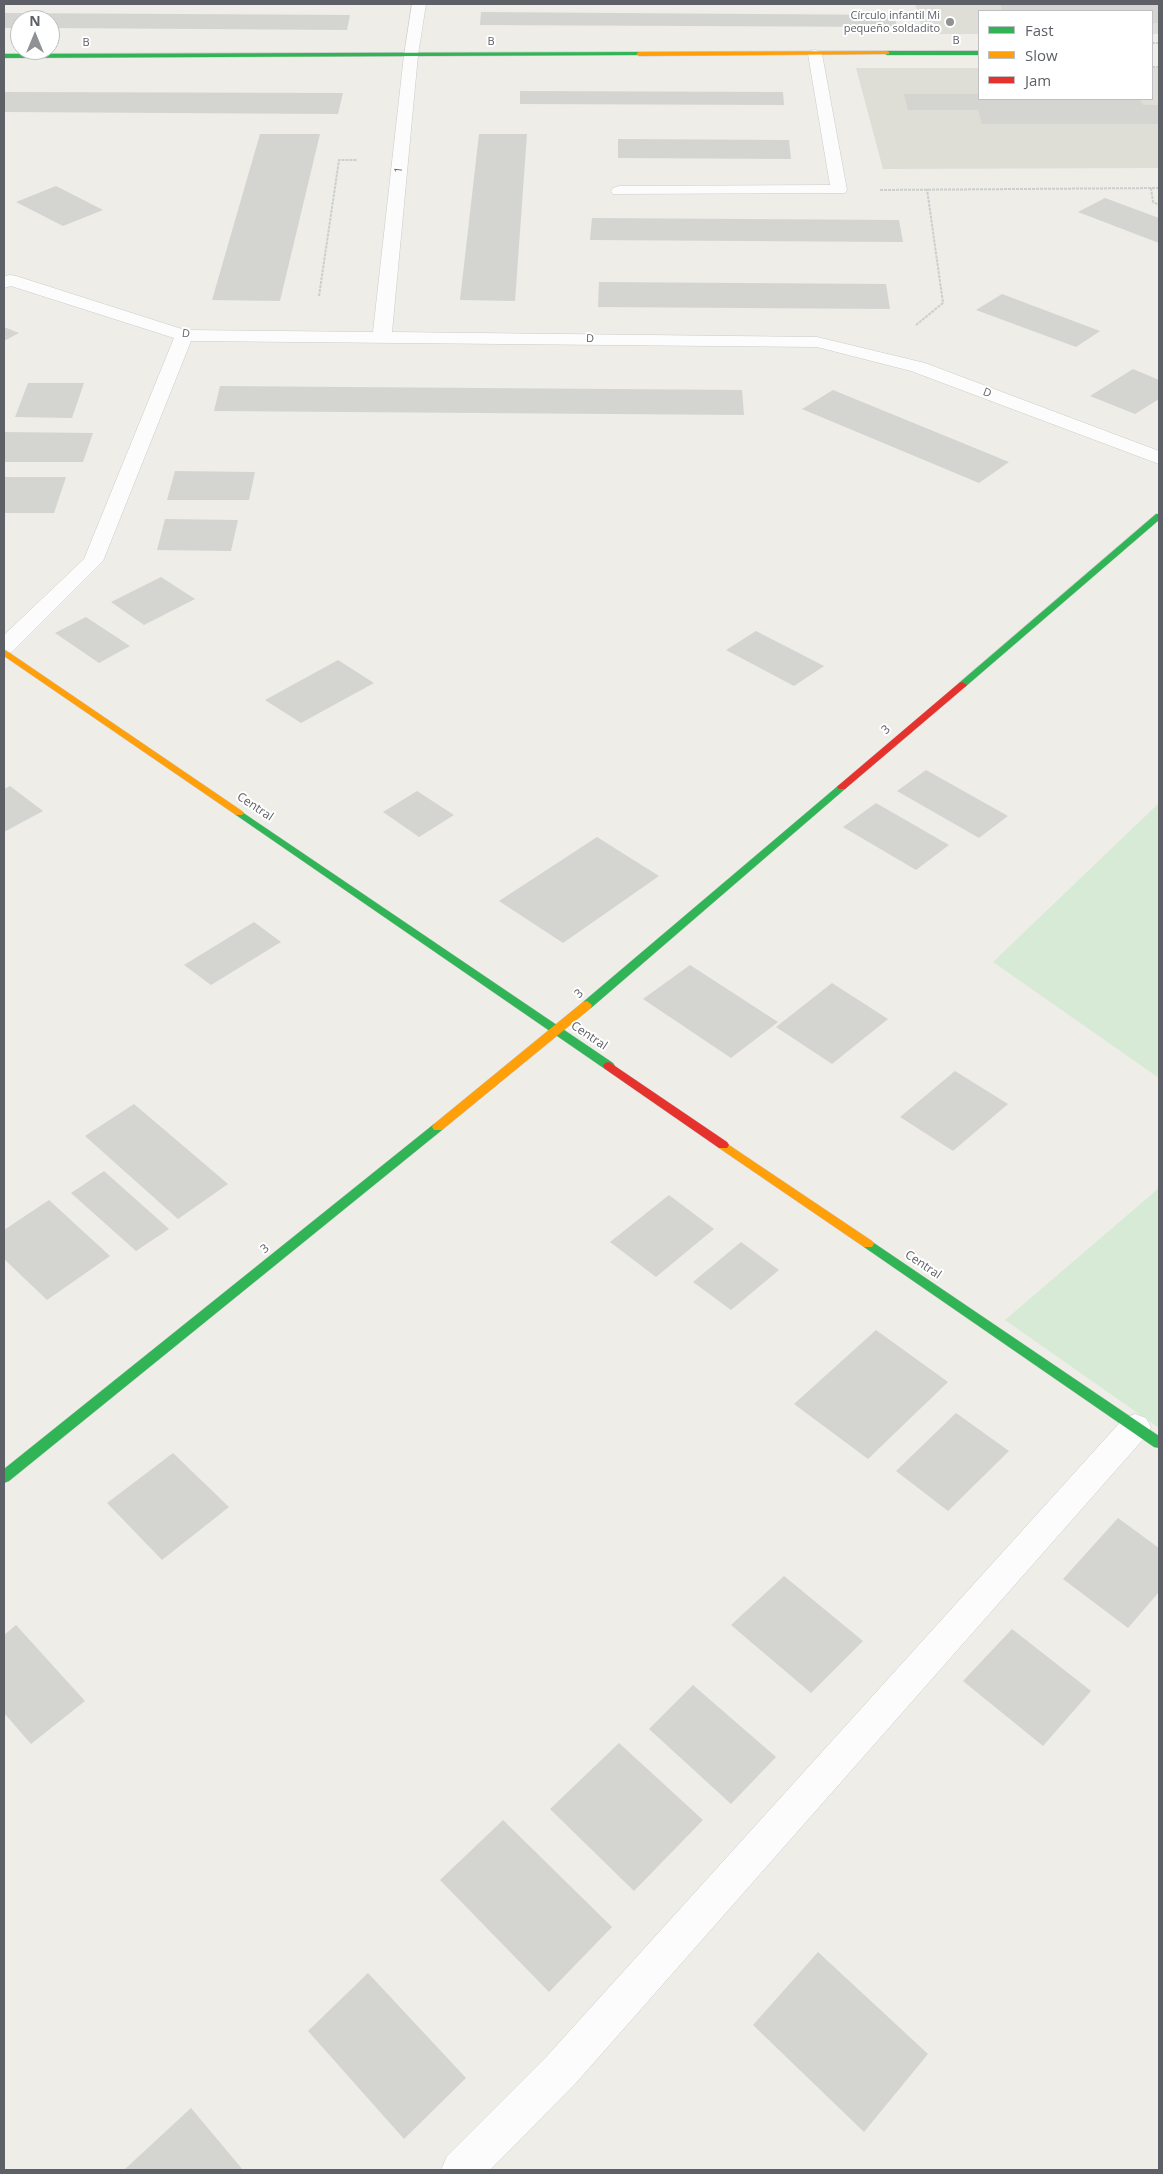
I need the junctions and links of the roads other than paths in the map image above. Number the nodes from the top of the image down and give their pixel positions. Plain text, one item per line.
1 (418, 4) edge
2 (978, 53) edge
3 (815, 54) junction
4 (411, 55) junction
5 (4, 56) edge
6 (619, 191) dead end
7 (7, 282) edge
8 (184, 335) junction
9 (382, 336) junction
10 (1159, 458) edge
11 (1159, 516) edge
12 (4, 647) edge
13 (4, 652) edge
14 (557, 1031) junction
15 (1147, 1435) edge
16 (4, 1476) edge
17 (461, 2170) edge

1 - 4 street, 1
2 - 3 street, B
3 - 4 street, B
3 - 6 street
4 - 5 street, B
4 - 9 street, 1
7 - 8 street, D
8 - 9 street, D
8 - 12 street
9 - 10 street, D
11 - 14 street, 3
13 - 14 street, Central
14 - 15 street, Central
14 - 16 street, 3
15 - 17 street

